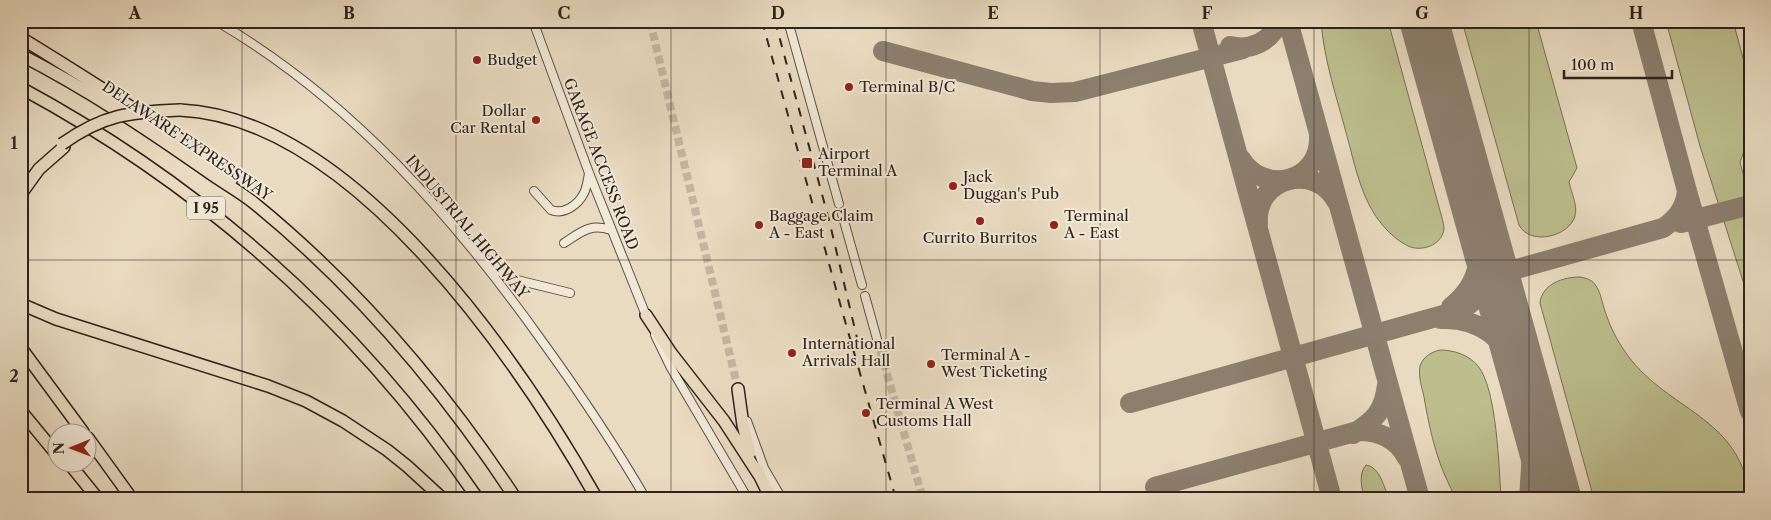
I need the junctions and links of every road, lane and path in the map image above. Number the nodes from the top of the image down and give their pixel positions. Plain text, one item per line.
1 (216, 21) edge
2 (533, 21) edge
3 (788, 21) edge
4 (21, 38) edge
5 (21, 55) edge
6 (21, 88) edge
7 (63, 145) junction
8 (589, 173) junction
9 (21, 183) edge
10 (534, 191) dead end
11 (21, 194) edge
12 (252, 201) junction
13 (840, 204) dead end
14 (842, 214) dead end
15 (611, 230) junction
16 (466, 241) junction
17 (564, 243) dead end
18 (862, 285) dead end
19 (570, 293) dead end
20 (865, 296) dead end
21 (21, 304) edge
22 (646, 315) junction
23 (878, 339) tunnel mouth
24 (21, 348) edge
25 (738, 389) joint
26 (21, 407) edge
27 (21, 411) edge
28 (76, 422) edge
29 (48, 438) edge
30 (48, 444) edge
31 (98, 452) edge
32 (71, 472) edge
33 (76, 472) edge
34 (759, 475) junction
35 (92, 499) edge
36 (98, 499) edge
37 (132, 499) edge
38 (443, 499) edge
39 (478, 499) edge
40 (516, 499) edge
41 (597, 499) edge
42 (646, 499) edge
43 (748, 499) edge
44 (772, 499) edge
45 (782, 499) edge

1 - 16 street, INDUSTRIAL HIGHWAY
2 - 8 street, GARAGE ACCESS ROAD
3 - 13 street
4 - 12 highway
5 - 12 highway, DELAWARE EXPRESSWAY / I 95
6 - 39 highway, I 95
7 - 9 highway
7 - 11 highway
7 - 41 highway, bridge
8 - 10 street
8 - 15 street, GARAGE ACCESS ROAD
12 - 40 highway, DELAWARE EXPRESSWAY / I 95
14 - 18 street
15 - 17 street
15 - 22 street, GARAGE ACCESS ROAD
16 - 19 street
16 - 42 street, INDUSTRIAL HIGHWAY
20 - 23 street
21 - 38 highway
22 - 34 highway
22 - 43 street, GARAGE ACCESS ROAD
24 - 28 highway
25 - 34 highway
25 - 45 street
26 - 29 highway
27 - 30 highway
31 - 37 highway
32 - 35 highway
33 - 36 highway
34 - 44 highway

